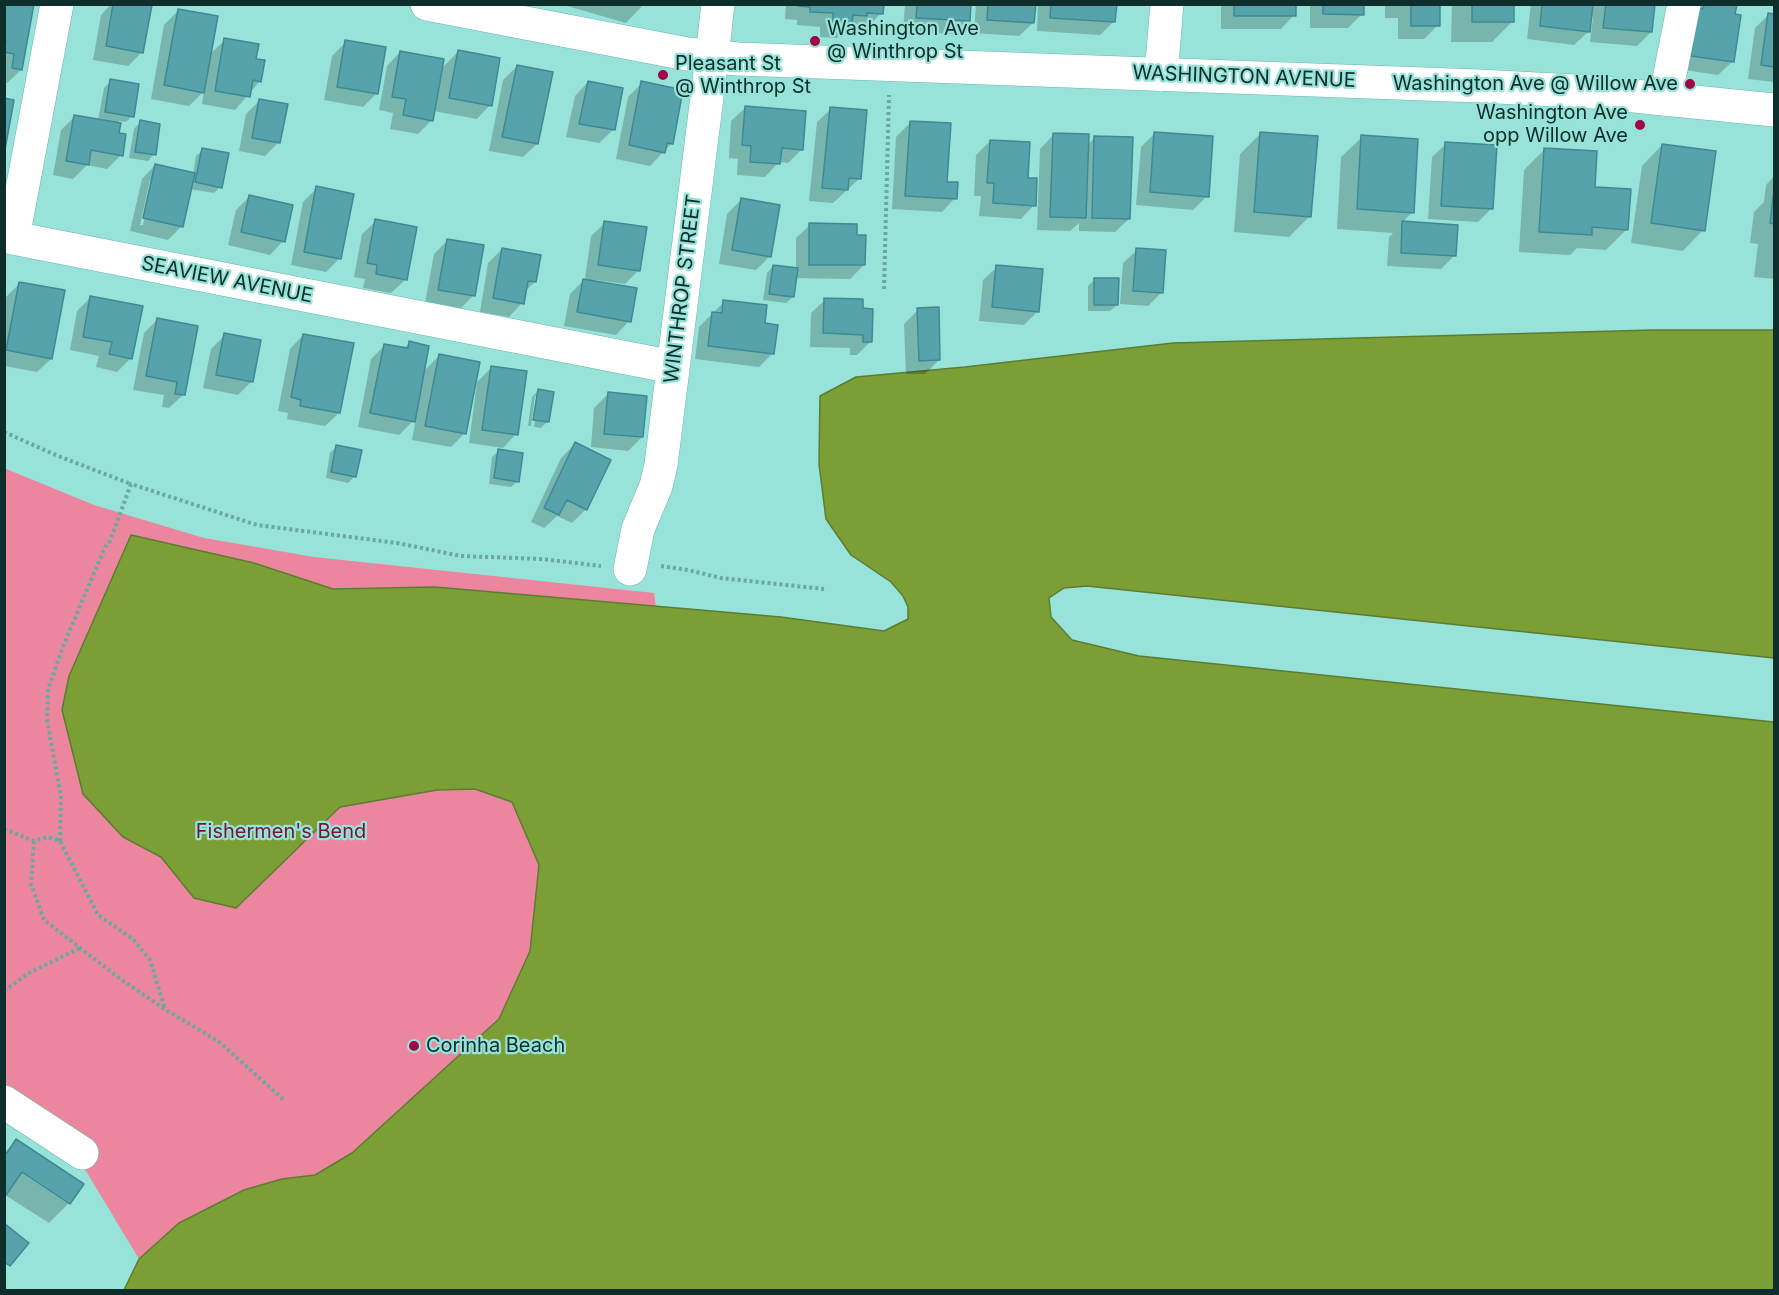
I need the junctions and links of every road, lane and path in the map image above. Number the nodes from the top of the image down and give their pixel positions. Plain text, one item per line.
1 (57, 4) edge
2 (427, 4) edge
3 (718, 4) edge
4 (1167, 4) edge
5 (1684, 4) edge
6 (712, 57) junction
7 (890, 66) junction
8 (1161, 75) junction
9 (1665, 99) junction
10 (1774, 110) edge
11 (884, 289) dead end
12 (673, 367) junction
13 (4, 432) edge
14 (132, 484) junction
15 (631, 566) junction
16 (824, 589) dead end
17 (4, 829) edge
18 (33, 841) junction
19 (60, 841) junction
20 (80, 948) junction
21 (4, 992) edge
22 (166, 1010) junction
23 (284, 1100) dead end
24 (4, 1102) edge
25 (82, 1153) dead end

1 - 12 street, SEAVIEW AVENUE
2 - 6 street, WASHINGTON AVENUE
3 - 6 street, WINTHROP STREET
4 - 8 street
5 - 9 street
6 - 7 street, WASHINGTON AVENUE
6 - 12 street, WINTHROP STREET
7 - 8 street, WASHINGTON AVENUE
7 - 11 path
8 - 9 street, WASHINGTON AVENUE
9 - 10 street, WASHINGTON AVENUE
12 - 15 street, WINTHROP STREET
13 - 14 path
14 - 15 path
14 - 19 path
15 - 16 path
17 - 18 path
18 - 19 path
18 - 20 path
19 - 22 path
20 - 21 path
20 - 22 path
22 - 23 path
24 - 25 street

